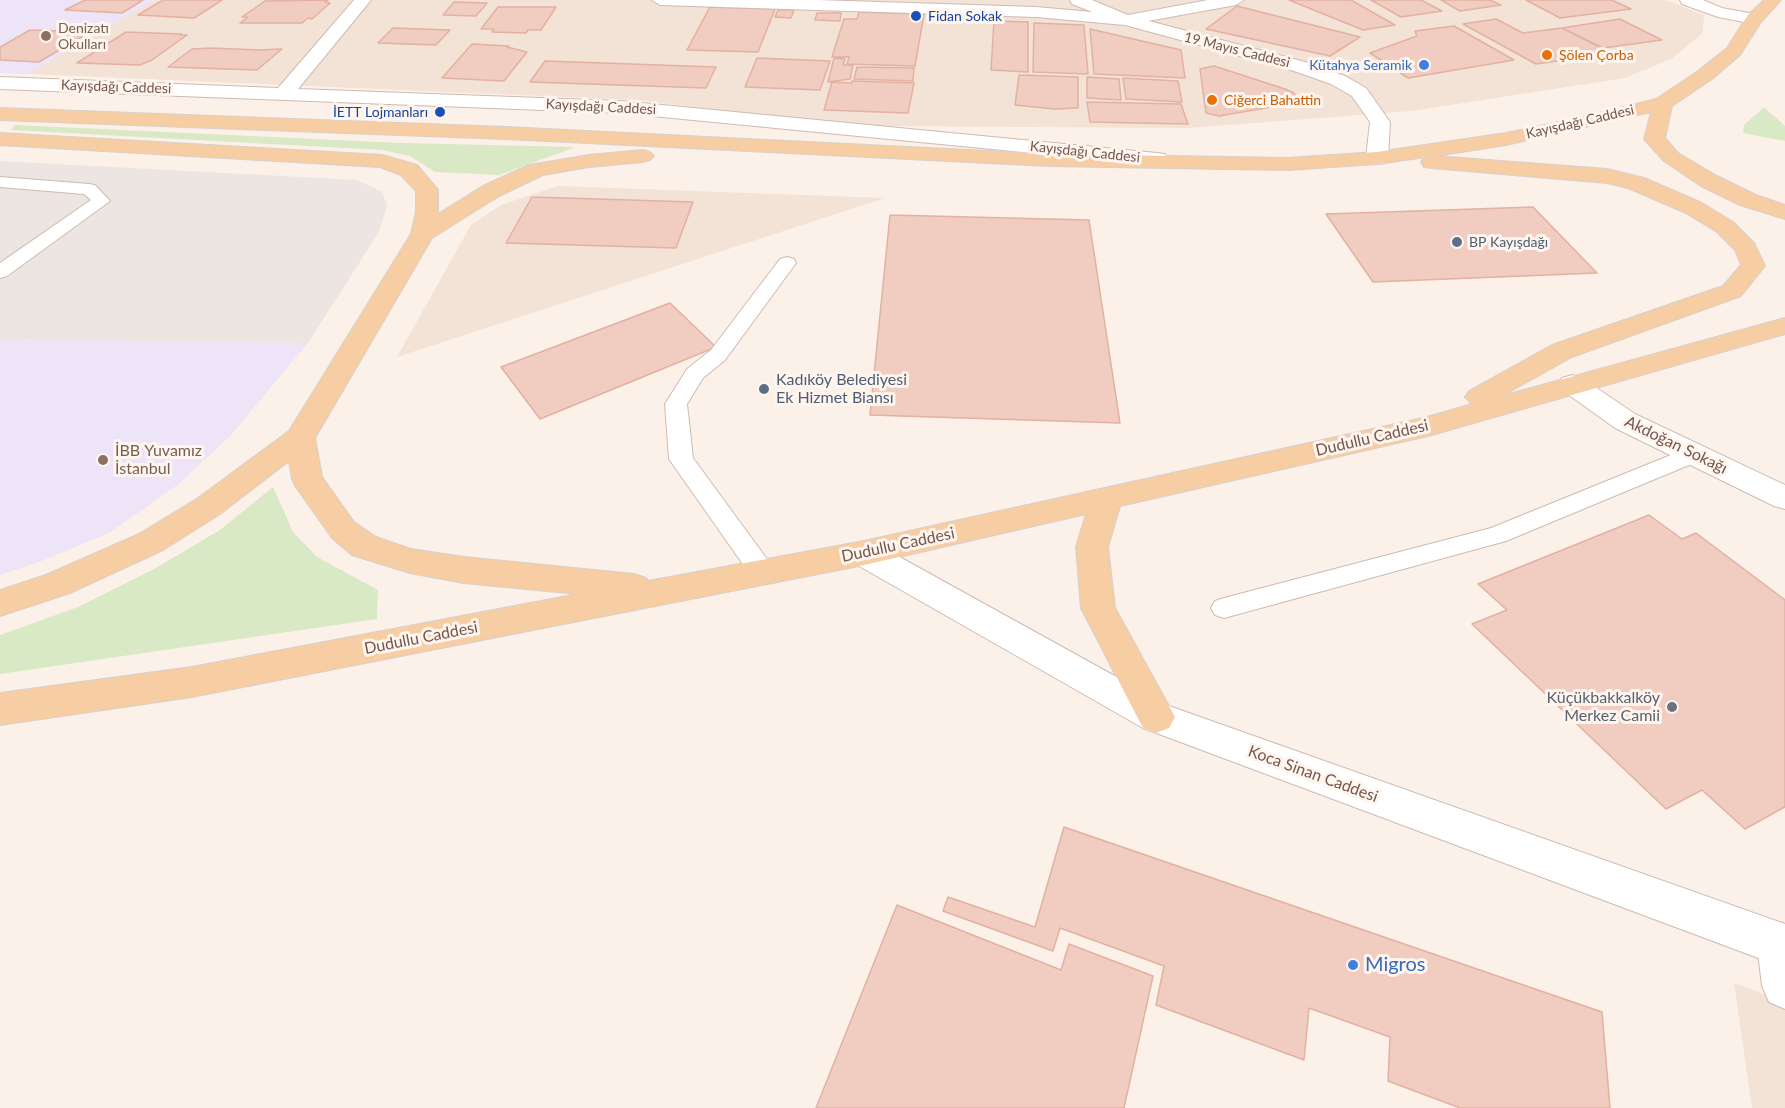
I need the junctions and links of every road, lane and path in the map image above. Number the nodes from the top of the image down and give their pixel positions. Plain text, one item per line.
1 (363, 0) edge
2 (660, 0) edge
3 (1078, 0) edge
4 (1236, 0) edge
5 (1688, 0) edge
6 (1773, 0) edge
7 (769, 3) edge
8 (1754, 19) junction
9 (1126, 20) junction
10 (0, 83) edge
11 (284, 93) junction
12 (1663, 103) junction
13 (0, 114) edge
14 (0, 139) edge
15 (861, 149) junction
16 (1377, 158) junction
17 (1200, 164) junction
18 (0, 182) edge
19 (1785, 212) edge
20 (423, 234) junction
21 (787, 263) dead end
22 (0, 272) edge
23 (1785, 326) edge
24 (1572, 384) junction
25 (1428, 426) junction
26 (300, 438) junction
27 (1693, 454) junction
28 (1785, 498) edge
29 (1106, 499) junction
30 (864, 553) junction
31 (763, 573) junction
32 (672, 591) junction
33 (0, 603) edge
34 (1224, 608) dead end
35 (0, 709) edge
36 (1156, 717) junction
37 (1783, 958) edge

1 - 11 street
2 - 7 street
3 - 9 street, 19 Mayıs Caddesi
4 - 9 street
5 - 8 street
6 - 8 main road, Kayışdağı Caddesi
7 - 9 street
8 - 12 main road, Kayışdağı Caddesi
9 - 16 street, 19 Mayıs Caddesi
10 - 11 street, Kayışdağı Caddesi
11 - 17 street, Kayışdağı Caddesi
12 - 16 main road, Kayışdağı Caddesi
12 - 19 main road
13 - 15 main road, Kayışdağı Caddesi
14 - 20 main road
15 - 17 main road, Kayışdağı Caddesi
15 - 20 main road
16 - 17 main road, Kayışdağı Caddesi
16 - 25 main road
18 - 22 lane
20 - 26 main road
21 - 31 lane
23 - 24 main road, Dudullu Caddesi
24 - 25 main road, Dudullu Caddesi
24 - 27 street, Akdoğan Sokağı
25 - 29 main road, Dudullu Caddesi
26 - 32 main road
26 - 33 main road
27 - 28 street, Akdoğan Sokağı
27 - 34 lane
29 - 30 main road, Dudullu Caddesi
29 - 36 main road
30 - 31 main road, Dudullu Caddesi
30 - 36 street, Koca Sinan Caddesi
31 - 32 main road, Dudullu Caddesi
32 - 35 main road, Dudullu Caddesi
36 - 37 street, Koca Sinan Caddesi

